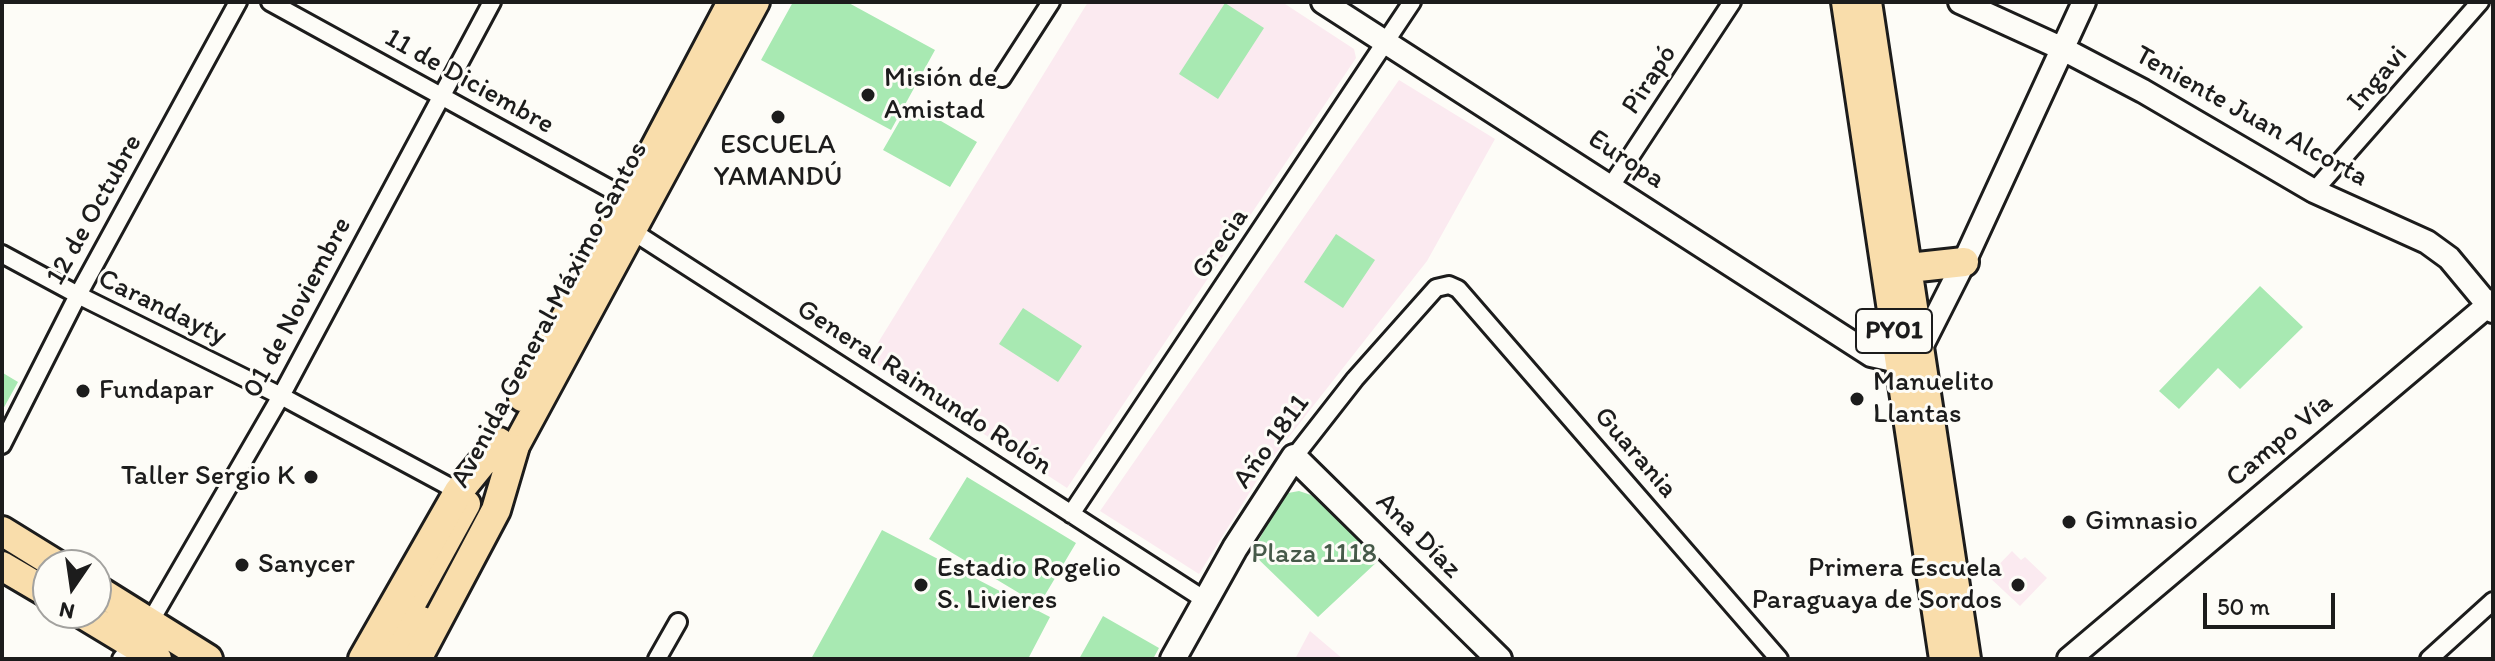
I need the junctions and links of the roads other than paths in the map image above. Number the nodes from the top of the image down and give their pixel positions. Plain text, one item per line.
1 (238, 2) edge
2 (270, 2) edge
3 (492, 2) edge
4 (731, 2) edge
5 (756, 2) edge
6 (1051, 2) edge
7 (1323, 2) edge
8 (1412, 2) edge
9 (1732, 2) edge
10 (1846, 2) edge
11 (1867, 2) edge
12 (1960, 2) edge
13 (2084, 2) edge
14 (2480, 2) edge
15 (1387, 43) junction
16 (2063, 49) junction
17 (1002, 78) dead end
18 (441, 97) junction
19 (1611, 186) junction
20 (2314, 191) junction
21 (629, 214) junction
22 (2, 254) edge
23 (1964, 262) junction
24 (1909, 268) junction
25 (1449, 285) joint
26 (78, 295) junction
27 (2491, 305) edge
28 (1909, 355) junction
29 (281, 396) junction
30 (2, 445) edge
31 (507, 445) junction
32 (1294, 457) junction
33 (465, 494) junction
34 (1071, 514) junction
35 (2, 531) edge
36 (454, 545) junction
37 (32, 550) edge
38 (2, 566) edge
39 (32, 584) edge
40 (1205, 600) junction
41 (2493, 601) edge
42 (112, 609) edge
43 (678, 622) dead end
44 (112, 628) edge
45 (136, 639) edge
46 (157, 659) edge
47 (208, 659) edge
48 (363, 659) edge
49 (382, 659) edge
50 (401, 659) edge
51 (417, 659) edge
52 (657, 659) edge
53 (1173, 659) edge
54 (1499, 659) edge
55 (1779, 659) edge
56 (1944, 659) edge
57 (1966, 659) edge
58 (2069, 659) edge
59 (2429, 659) edge

1 - 26 street, 12 de Octubre
2 - 18 street, 11 de Diciembre
3 - 18 street, 01 de Noviembre
4 - 21 main road, Avenida General Máximo Santos
5 - 21 main road, Avenida General Máximo Santos
6 - 17 street
7 - 15 street, Europa
8 - 15 street, Grecia
9 - 19 street, Pirapó
10 - 28 highway, PY01
11 - 24 highway, PY01
12 - 16 street, Teniente Juan Alcorta
13 - 16 street
14 - 20 street, Ingavi
15 - 19 street, Europa
15 - 34 street, Grecia
16 - 20 street, Teniente Juan Alcorta
16 - 23 street
18 - 21 street, 11 de Diciembre
18 - 29 street, 01 de Noviembre
19 - 28 street, Europa
20 - 27 street, Teniente Juan Alcorta
21 - 31 main road, Avenida General Máximo Santos
21 - 34 street, General Raimundo Rolón
22 - 26 street, Carandayty
23 - 24 highway
23 - 28 street
24 - 28 highway, PY01
25 - 32 street, Año 1811
25 - 55 street, Guarania
26 - 29 street, Carandayty
26 - 30 street, 12 de Octubre
27 - 58 street, Campo Vía
28 - 56 highway, PY01
28 - 57 highway, PY01
29 - 33 street, Carandayty
29 - 45 street, 01 de Noviembre
31 - 33 highway
31 - 36 main road, Avenida General Máximo Santos
31 - 51 highway
32 - 40 main road, Año 1811
32 - 54 main road, Ana Díaz
33 - 36 main road, Avenida General Máximo Santos
33 - 48 highway
34 - 40 street, General Raimundo Rolón
35 - 37 highway
36 - 49 main road, Avenida General Máximo Santos
36 - 50 main road, Avenida General Máximo Santos
38 - 39 highway
40 - 53 main road, Año 1811
41 - 59 street
42 - 45 highway
43 - 52 street
44 - 45 highway
45 - 46 highway
45 - 47 highway

